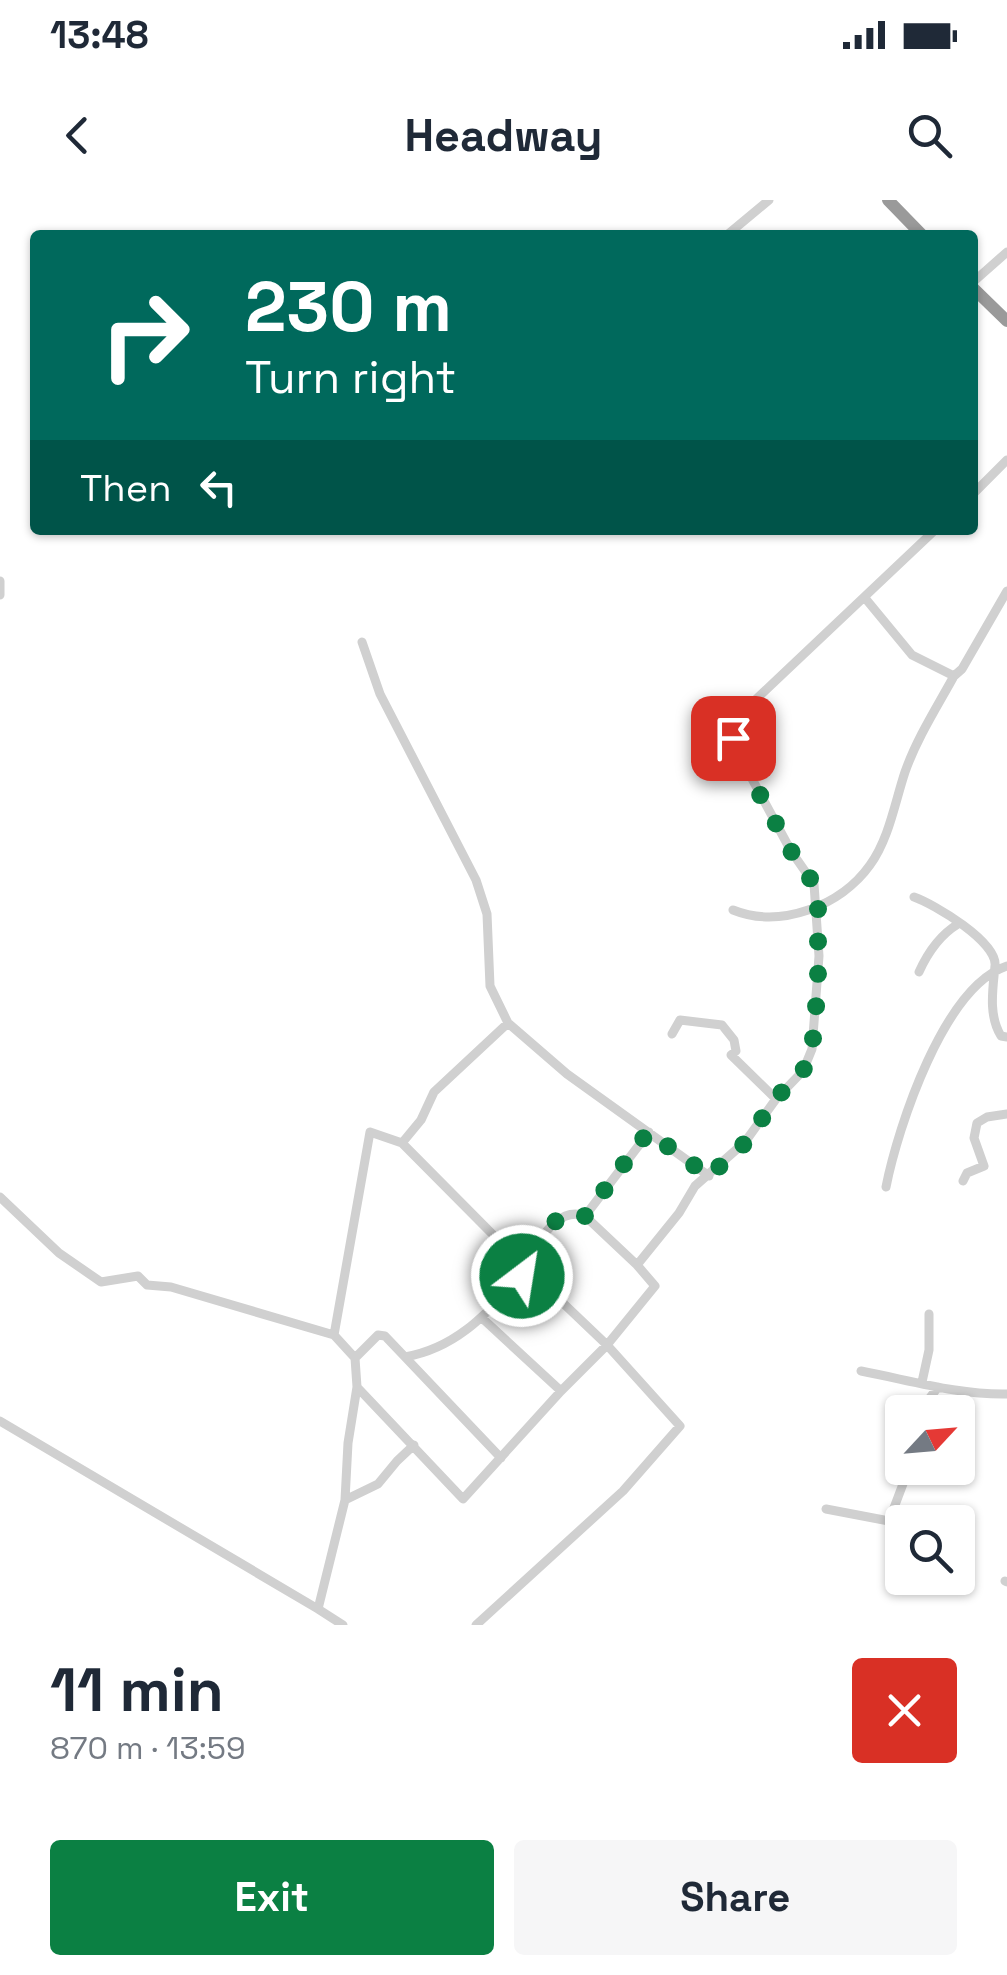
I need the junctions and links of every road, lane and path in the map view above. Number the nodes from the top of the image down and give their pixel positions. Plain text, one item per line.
1 (768, 200) edge
2 (888, 200) edge
3 (733, 230) edge
4 (917, 230) edge
5 (1007, 252) edge
6 (978, 279) edge
7 (978, 291) edge
8 (1007, 321) edge
9 (1007, 460) edge
10 (978, 488) edge
11 (930, 535) edge
12 (0, 581) edge
13 (1007, 592) edge
14 (0, 595) edge
15 (865, 598) junction
16 (362, 642) dead end
17 (954, 676) junction
18 (914, 897) dead end
19 (818, 908) junction
20 (733, 910) dead end
21 (958, 924) junction
22 (1007, 966) edge
23 (919, 972) dead end
24 (993, 972) junction
25 (508, 1023) junction
26 (672, 1034) dead end
27 (1007, 1036) edge
28 (776, 1098) junction
29 (1007, 1114) edge
30 (648, 1132) junction
31 (402, 1143) junction
32 (709, 1176) junction
33 (963, 1182) dead end
34 (886, 1186) dead end
35 (0, 1197) edge
36 (585, 1216) junction
37 (522, 1264) junction
38 (637, 1265) junction
39 (929, 1314) dead end
40 (482, 1318) junction
41 (334, 1334) junction
42 (607, 1345) junction
43 (405, 1357) junction
44 (356, 1358) junction
45 (861, 1371) dead end
46 (922, 1382) junction
47 (357, 1387) junction
48 (938, 1387) junction
49 (561, 1391) junction
50 (1007, 1394) edge
51 (932, 1395) edge
52 (0, 1421) edge
53 (414, 1445) junction
54 (502, 1458) junction
55 (903, 1485) edge
56 (345, 1500) junction
57 (826, 1509) dead end
58 (318, 1609) junction
59 (343, 1625) edge
60 (476, 1625) edge

1 - 3 street
2 - 4 highway
5 - 6 street
7 - 8 highway
9 - 10 street
11 - 15 street
12 - 14 street
13 - 17 street
15 - 17 street
15 - 19 street
16 - 25 street
17 - 19 street
18 - 21 street
19 - 20 street
19 - 28 street
21 - 23 street
21 - 24 street
22 - 24 street
24 - 27 street
24 - 34 street
25 - 30 street
25 - 31 street
26 - 28 street
28 - 32 street
29 - 33 street
30 - 32 street
30 - 36 street
31 - 37 street
31 - 41 street
32 - 38 street
35 - 41 street
36 - 37 street
36 - 38 street
37 - 40 street
37 - 42 street
38 - 42 street
39 - 46 street
40 - 43 street
40 - 49 street
41 - 44 street
42 - 49 street
42 - 60 street
43 - 44 street
43 - 54 street
44 - 47 street
45 - 46 street
46 - 48 street
47 - 53 street
47 - 56 street
48 - 50 street
48 - 51 street
49 - 54 street
52 - 58 street
53 - 54 street
53 - 56 street
55 - 57 street
56 - 58 street
58 - 59 street

